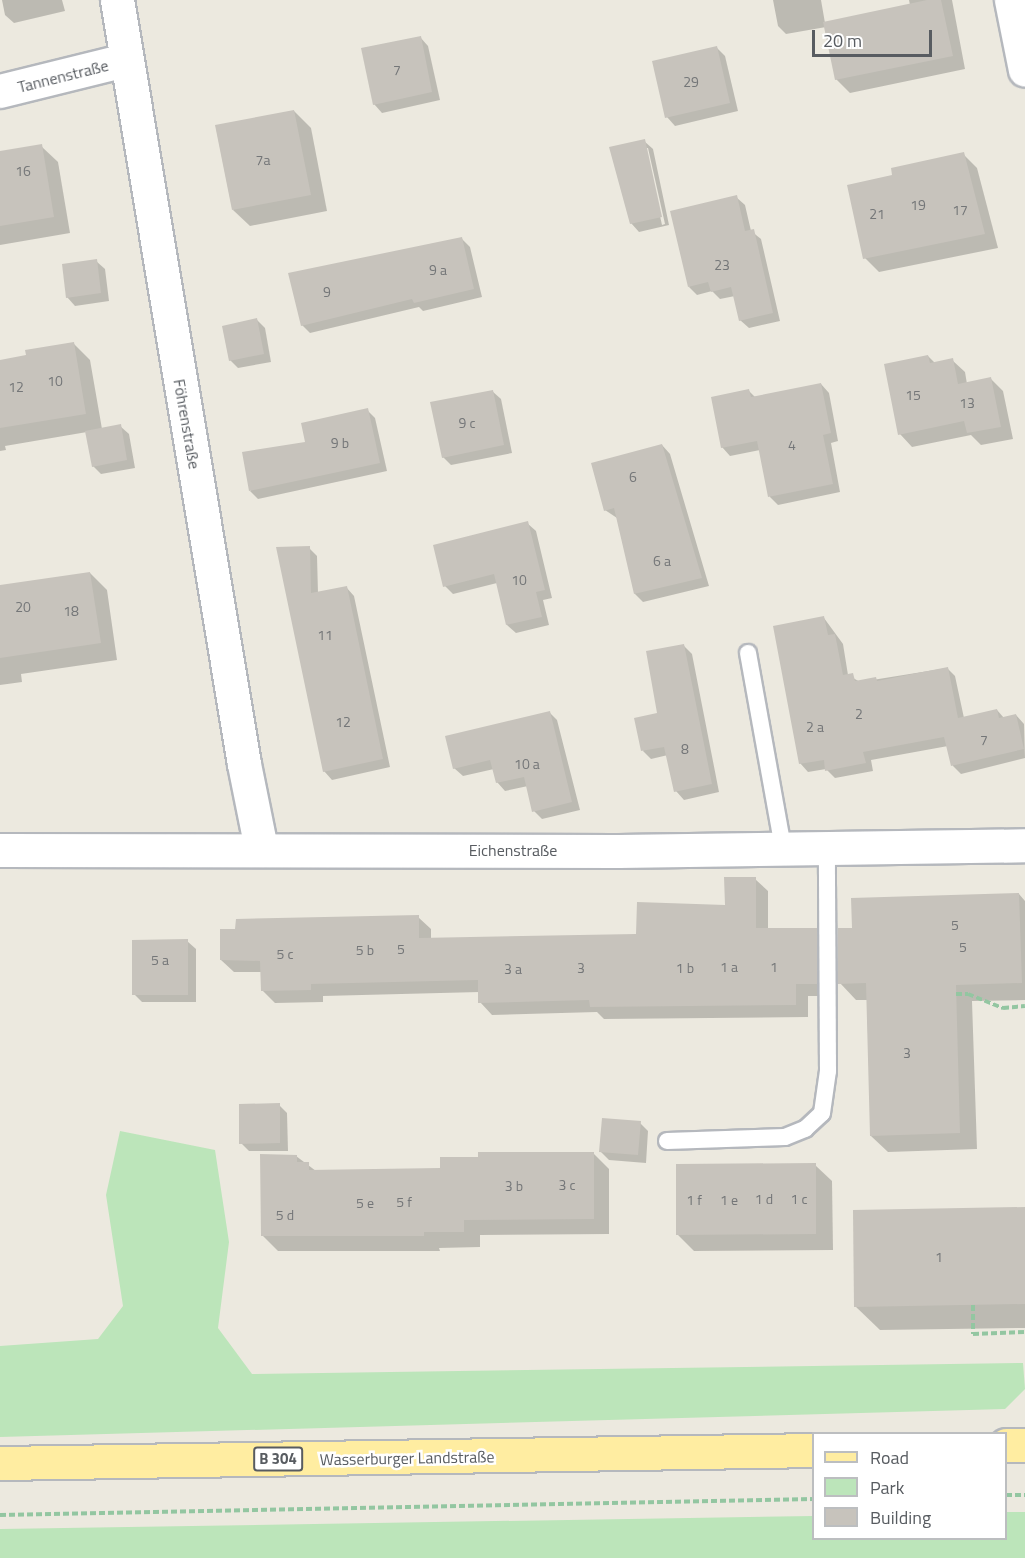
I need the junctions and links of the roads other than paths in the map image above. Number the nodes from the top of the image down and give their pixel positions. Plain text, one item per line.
1 (117, 0) edge
2 (1011, 0) edge
3 (125, 60) junction
4 (1025, 70) edge
5 (0, 91) edge
6 (748, 653) dead end
7 (1025, 845) edge
8 (783, 847) junction
9 (261, 848) junction
10 (827, 848) junction
11 (0, 850) edge
12 (667, 1141) dead end
13 (1007, 1445) edge
14 (1025, 1445) edge
15 (812, 1450) edge
16 (0, 1463) edge

1 - 3 street, Föhrenstraße
2 - 4 street
3 - 5 street, Tannenstraße
3 - 9 street, Föhrenstraße
6 - 8 lane
7 - 10 street, Eichenstraße
8 - 9 street, Eichenstraße
8 - 10 street, Eichenstraße
9 - 11 street, Eichenstraße
10 - 12 lane
13 - 14 main road
15 - 16 main road, Wasserburger Landstraße / B 304

